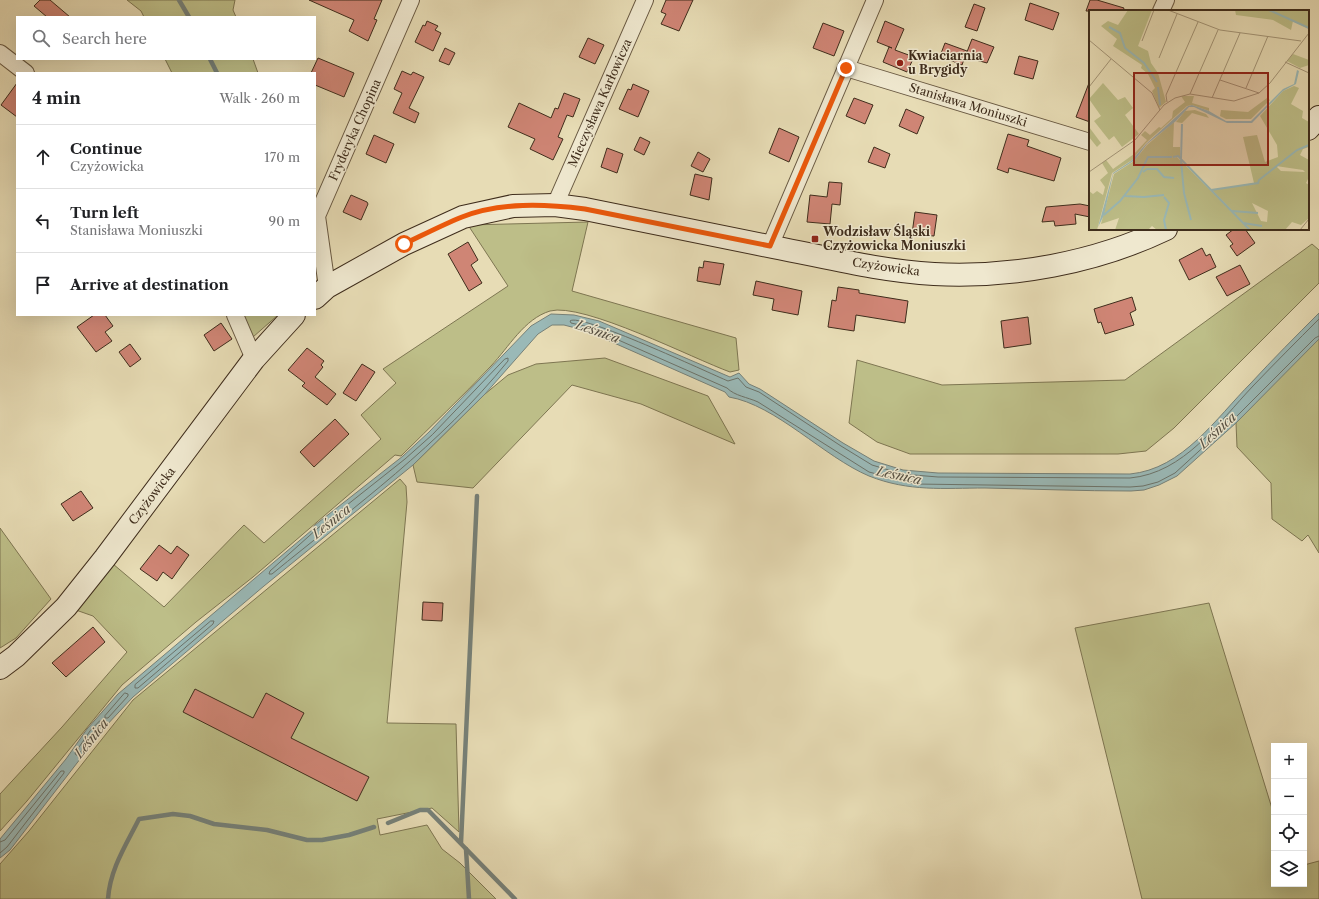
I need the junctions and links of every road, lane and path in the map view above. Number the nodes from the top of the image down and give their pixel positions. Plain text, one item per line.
1 (412, 0) edge
2 (645, 0) edge
3 (874, 0) edge
4 (1166, 0) edge
5 (1161, 10) edge
6 (0, 53) edge
7 (846, 68) junction
8 (25, 72) edge
9 (1319, 117) edge
10 (1309, 128) edge
11 (1089, 142) edge
12 (555, 206) junction
13 (1163, 230) edge
14 (770, 246) junction
15 (321, 292) edge
16 (235, 316) edge
17 (293, 316) edge
18 (254, 359) junction
19 (0, 668) edge

1 - 15 street, Fryderyka Chopina
2 - 12 street, Mieczysława Karłowicza
3 - 7 street
4 - 5 street
6 - 8 street
7 - 11 street, Stanisława Moniuszki
7 - 14 street
9 - 10 street
12 - 14 street, Czyżowicka
12 - 15 street, Czyżowicka
13 - 14 street, Czyżowicka
16 - 18 street
17 - 18 street, Czyżowicka
18 - 19 street, Czyżowicka

